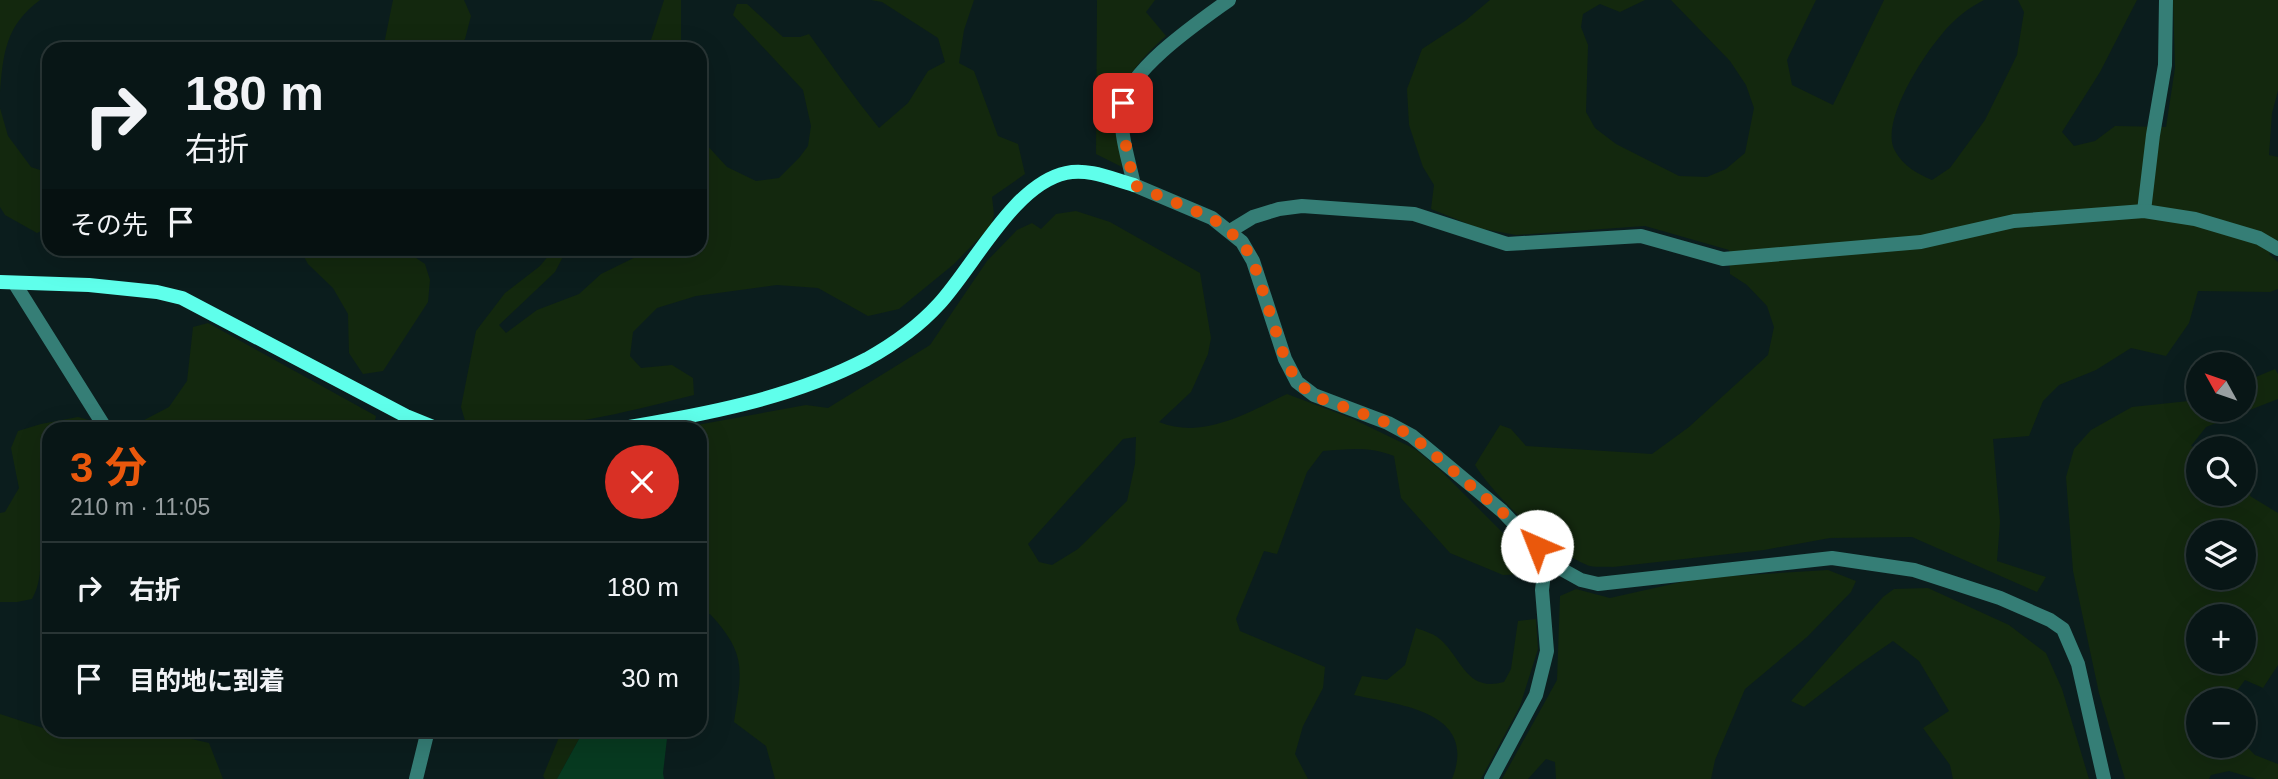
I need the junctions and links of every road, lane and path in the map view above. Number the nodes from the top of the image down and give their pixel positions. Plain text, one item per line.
1 (1229, 0) edge
2 (2166, 0) edge
3 (1134, 185) junction
4 (2144, 211) junction
5 (1230, 231) junction
6 (2278, 248) edge
7 (0, 282) edge
8 (15, 284) junction
9 (102, 422) edge
10 (421, 422) edge
11 (651, 422) edge
12 (1546, 557) junction
13 (426, 737) edge
14 (416, 779) edge
15 (1491, 779) edge
16 (2104, 779) edge

1 - 3 street
2 - 4 street
3 - 5 street
3 - 11 street
4 - 5 street
4 - 6 street
5 - 12 street
7 - 8 street
8 - 9 street
8 - 10 street
12 - 15 street
12 - 16 street
13 - 14 street

